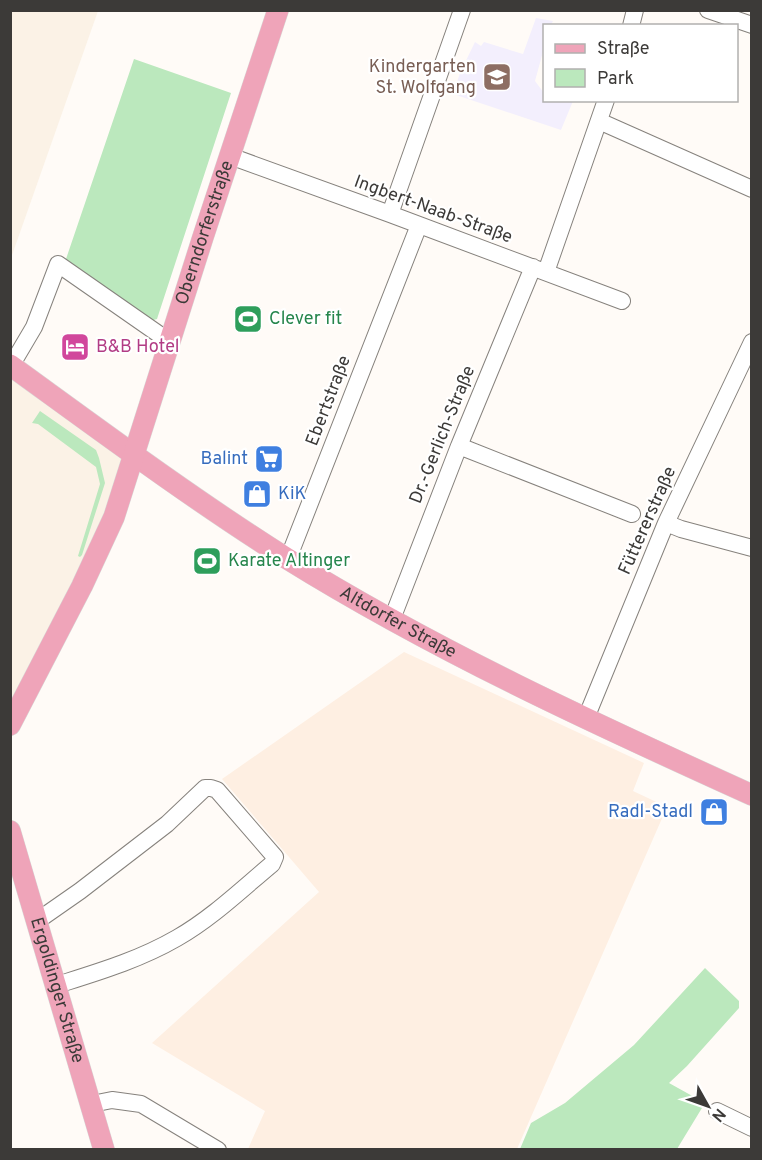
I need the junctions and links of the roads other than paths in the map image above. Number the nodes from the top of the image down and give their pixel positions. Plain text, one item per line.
1 (278, 10) edge
2 (462, 10) edge
3 (708, 10) edge
4 (752, 24) edge
5 (605, 102) edge
6 (600, 121) junction
7 (230, 156) junction
8 (752, 189) edge
9 (390, 214) junction
10 (419, 225) junction
11 (539, 270) junction
12 (622, 301) dead end
13 (170, 342) junction
14 (752, 342) edge
15 (747, 362) edge
16 (11, 366) edge
17 (459, 447) junction
18 (135, 455) junction
19 (632, 514) dead end
20 (666, 523) junction
21 (752, 548) edge
22 (288, 559) junction
23 (392, 619) junction
24 (585, 718) junction
25 (10, 725) edge
26 (752, 795) edge
27 (10, 831) edge
28 (37, 921) junction
29 (57, 985) junction
30 (92, 1104) junction
31 (717, 1111) dead end
32 (752, 1128) edge
33 (104, 1149) edge
34 (218, 1149) edge

1 - 7 main road, Oberndorferstraße
2 - 9 street
3 - 4 street
5 - 6 street, Dr.-Gerlich-Straße
6 - 8 street
6 - 11 street, Dr.-Gerlich-Straße
7 - 9 street, Ingbert-Naab-Straße
7 - 13 main road, Oberndorferstraße
9 - 10 street, Ingbert-Naab-Straße
10 - 11 street, Ingbert-Naab-Straße
10 - 22 street, Ebertstraße
11 - 12 street, Ingbert-Naab-Straße
11 - 17 street, Dr.-Gerlich-Straße
13 - 16 street
13 - 18 main road, Oberndorferstraße
14 - 15 street, Füttererstraße
15 - 20 street, Füttererstraße
16 - 18 main road, Altdorfer Straße
17 - 19 street
17 - 23 street, Dr.-Gerlich-Straße
18 - 22 main road, Altdorfer Straße
18 - 25 main road
20 - 21 street
20 - 24 street, Füttererstraße
22 - 23 main road, Altdorfer Straße
23 - 24 main road, Altdorfer Straße
24 - 26 main road, Altdorfer Straße
27 - 28 main road, Ergoldinger Straße
28 - 29 main road, Ergoldinger Straße
28 - 29 street
29 - 30 main road, Ergoldinger Straße
30 - 33 main road, Ergoldinger Straße
30 - 34 street
31 - 32 street

